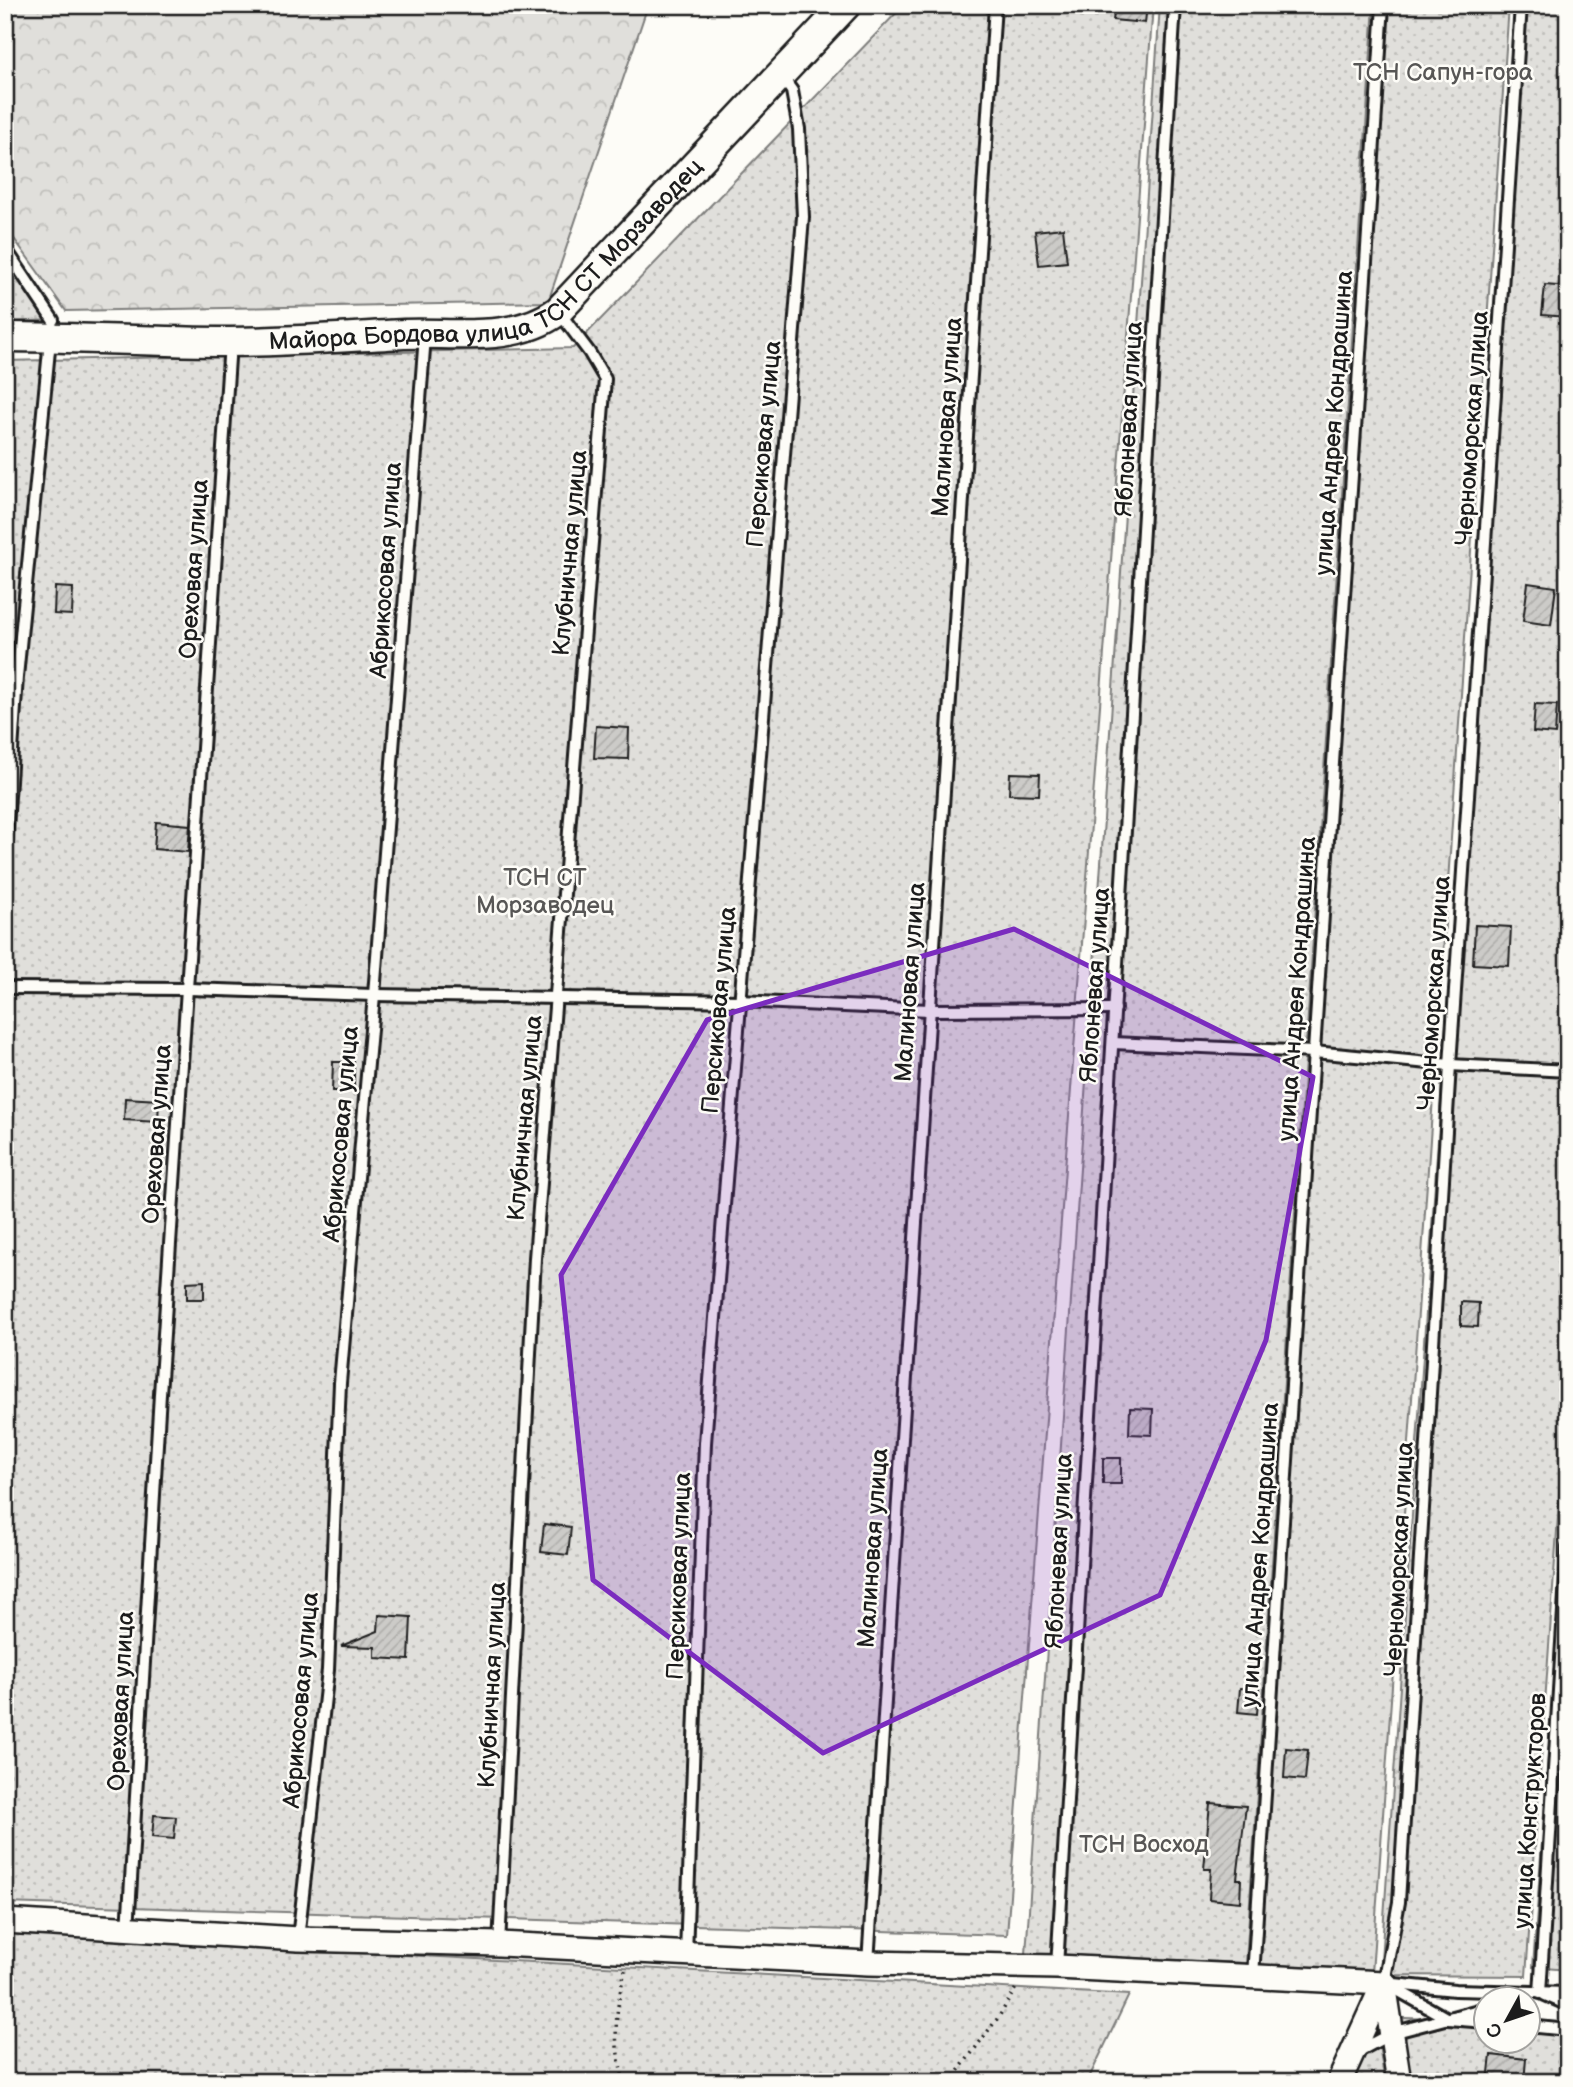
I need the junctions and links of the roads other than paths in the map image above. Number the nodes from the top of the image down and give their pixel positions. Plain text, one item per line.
1 (846, 5) edge
2 (995, 5) edge
3 (1175, 5) edge
4 (1382, 5) edge
5 (1521, 5) edge
6 (779, 74) junction
7 (5, 248) edge
8 (558, 311) junction
9 (52, 329) junction
10 (426, 333) junction
11 (5, 337) edge
12 (230, 342) junction
13 (5, 855) edge
14 (5, 988) edge
15 (189, 989) junction
16 (374, 995) junction
17 (556, 998) junction
18 (740, 1001) junction
19 (1115, 1009) junction
20 (929, 1010) junction
21 (1113, 1043) junction
22 (1314, 1052) junction
23 (1450, 1065) junction
24 (1568, 1071) edge
25 (1568, 1547) edge
26 (5, 1921) edge
27 (128, 1930) junction
28 (298, 1939) junction
29 (499, 1944) junction
30 (686, 1954) junction
31 (868, 1962) junction
32 (1057, 1967) junction
33 (1253, 1976) junction
34 (1384, 1983) junction
35 (1540, 1986) edge
36 (1472, 1991) edge
37 (1542, 1993) edge
38 (1568, 1993) edge
39 (1542, 1994) edge
40 (1568, 2005) edge
41 (1472, 2012) edge
42 (1448, 2019) junction
43 (1472, 2021) edge
44 (1542, 2027) edge
45 (1568, 2030) edge
46 (1392, 2034) junction
47 (1352, 2055) junction
48 (1339, 2082) edge
49 (1399, 2082) edge

1 - 6 street, Майора Бордова улица ТСН СТ Морзаводец
2 - 20 lane, Малиновая улица
3 - 19 lane, Яблоневая улица
4 - 22 lane, улица Андрея Кондрашина
5 - 23 lane, Черноморская улица
6 - 8 street, Майора Бордова улица ТСН СТ Морзаводец
6 - 18 lane, Персиковая улица
7 - 9 lane
8 - 10 street, Майора Бордова улица ТСН СТ Морзаводец
8 - 17 lane, Клубничная улица
9 - 11 street, Майора Бордова улица ТСН СТ Морзаводец
9 - 12 street, Майора Бордова улица ТСН СТ Морзаводец
9 - 13 lane
10 - 12 street, Майора Бордова улица ТСН СТ Морзаводец
10 - 16 lane, Абрикосовая улица
12 - 15 lane, Ореховая улица
14 - 15 lane
15 - 16 lane
15 - 27 lane, Ореховая улица
16 - 17 lane
16 - 28 lane, Абрикосовая улица
17 - 18 lane
17 - 29 lane, Клубничная улица
18 - 20 lane
18 - 30 lane, Персиковая улица
19 - 20 lane
19 - 21 lane, Яблоневая улица
20 - 31 lane, Малиновая улица
21 - 22 lane
21 - 32 lane, Яблоневая улица
22 - 23 lane
22 - 33 lane, улица Андрея Кондрашина
23 - 24 lane
23 - 34 lane, Черноморская улица
25 - 35 lane, улица Конструкторов
26 - 27 street
27 - 28 street
28 - 29 street
29 - 30 street
30 - 31 street
31 - 32 street
32 - 33 street
33 - 34 street
34 - 36 lane
34 - 42 lane
34 - 46 street
34 - 47 street
37 - 38 lane
39 - 40 lane
41 - 42 lane
42 - 43 lane
42 - 46 lane
44 - 45 lane
46 - 47 lane
46 - 49 street
47 - 48 street

